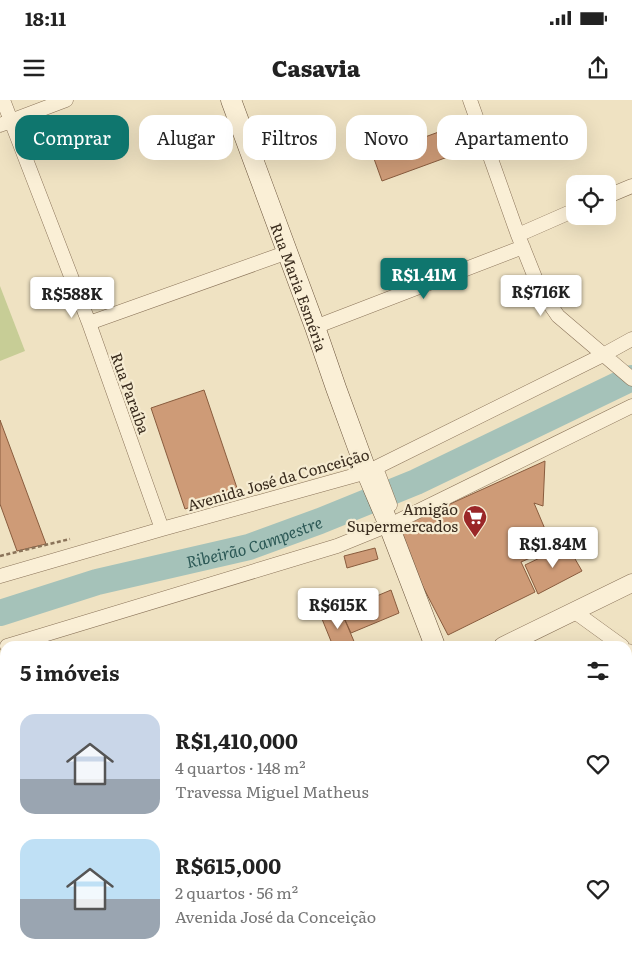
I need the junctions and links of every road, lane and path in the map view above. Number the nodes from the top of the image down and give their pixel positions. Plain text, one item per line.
1 (3, 100) edge
2 (66, 100) edge
3 (230, 100) edge
4 (470, 100) edge
5 (6, 123) edge
6 (632, 186) edge
7 (616, 193) edge
8 (566, 215) edge
9 (521, 241) junction
10 (288, 252) junction
11 (88, 323) junction
12 (315, 326) junction
13 (632, 339) edge
14 (608, 359) junction
15 (632, 379) edge
16 (632, 406) edge
17 (373, 474) junction
18 (391, 520) junction
19 (162, 529) junction
20 (72, 539) dead end
21 (0, 556) edge
22 (0, 576) edge
23 (632, 583) edge
24 (575, 612) junction
25 (26, 641) edge
26 (433, 641) edge
27 (514, 641) edge
28 (615, 641) edge

1 - 5 street, Rua Paraíba
2 - 5 street
3 - 10 main road, Rua Maria Esméria
4 - 9 street
5 - 11 street, Rua Paraíba
6 - 7 street
8 - 9 street
9 - 12 street
9 - 14 street
10 - 11 street
10 - 12 main road, Rua Maria Esméria
11 - 19 street, Rua Paraíba
12 - 17 main road, Rua Maria Esméria
13 - 14 street, Avenida José da Conceição
14 - 15 street
14 - 17 street, Avenida José da Conceição
16 - 18 street
17 - 18 main road, Rua Maria Esméria
17 - 19 street, Avenida José da Conceição
18 - 25 street
18 - 26 main road, Rua Maria Esméria
19 - 22 street, Avenida José da Conceição
20 - 21 path
23 - 24 street
24 - 27 street
24 - 28 street

